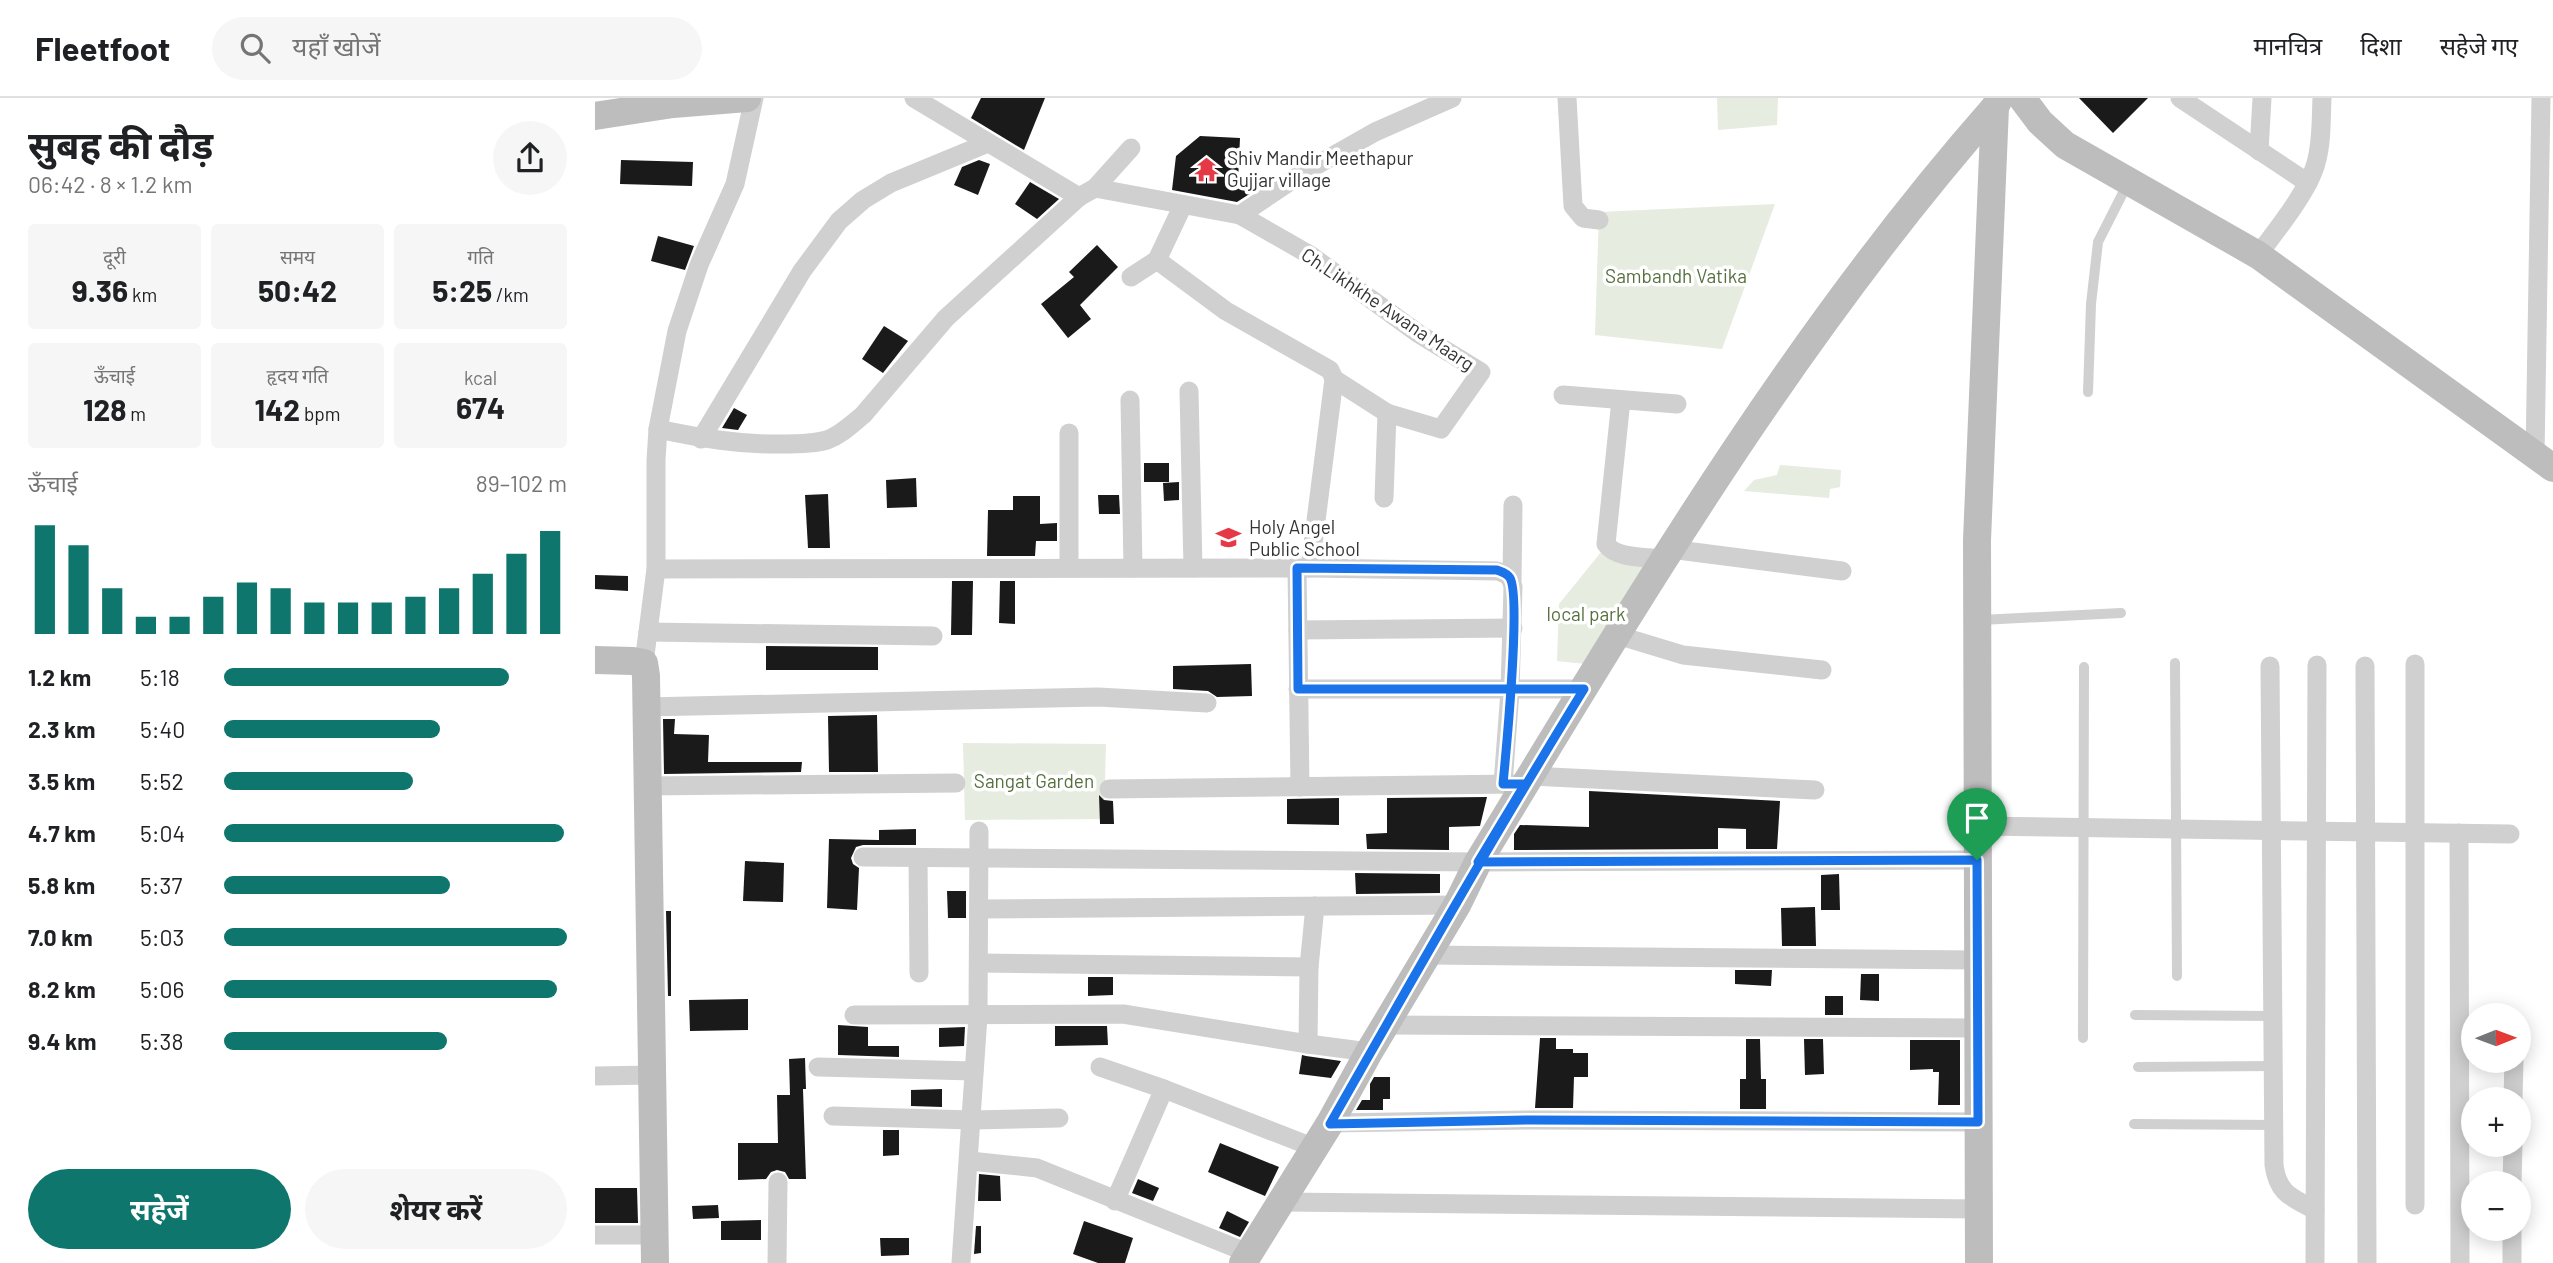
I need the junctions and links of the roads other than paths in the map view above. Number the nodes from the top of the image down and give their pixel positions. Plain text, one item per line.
1 (747, 98) edge
2 (754, 98) edge
3 (914, 98) edge
4 (1452, 98) edge
5 (1567, 98) edge
6 (2022, 98) edge
7 (2180, 98) edge
8 (2262, 98) edge
9 (2322, 98) edge
10 (2541, 98) edge
11 (1997, 103) edge
12 (595, 116) edge
13 (988, 143) junction
14 (1131, 148) dead end
15 (2259, 151) junction
16 (2129, 181) junction
17 (2308, 183) junction
18 (1087, 193) junction
19 (1183, 205) junction
20 (1240, 215) junction
21 (1599, 220) dead end
22 (2258, 255) junction
23 (1157, 260) junction
24 (1131, 277) dead end
25 (1334, 379) junction
26 (1189, 391) dead end
27 (2088, 392) dead end
28 (1563, 395) dead end
29 (1130, 400) dead end
30 (1621, 400) junction
31 (1677, 404) dead end
32 (1387, 413) junction
33 (658, 429) junction
34 (1069, 433) dead end
35 (701, 439) junction
36 (2544, 462) edge
37 (1384, 498) dead end
38 (1513, 505) dead end
39 (1667, 554) junction
40 (1069, 568) junction
41 (1133, 568) junction
42 (1193, 568) junction
43 (1303, 568) junction
44 (656, 569) junction
45 (1842, 570) dead end
46 (1512, 580) junction
47 (2120, 613) dead end
48 (1977, 620) junction
49 (1513, 628) junction
50 (1298, 629) junction
51 (648, 632) junction
52 (1617, 635) junction
53 (933, 636) dead end
54 (595, 660) edge
55 (644, 663) junction
56 (2175, 663) dead end
57 (2415, 664) dead end
58 (2317, 665) dead end
59 (2270, 666) dead end
60 (2365, 666) dead end
61 (2084, 667) dead end
62 (1822, 670) dead end
63 (1298, 689) junction
64 (1584, 689) junction
65 (1510, 691) junction
66 (1207, 703) dead end
67 (645, 707) junction
68 (1520, 781) junction
69 (956, 783) dead end
70 (647, 786) junction
71 (1300, 787) junction
72 (1108, 789) dead end
73 (1815, 790) dead end
74 (1977, 826) junction
75 (2084, 828) junction
76 (2176, 829) junction
77 (979, 831) dead end
78 (2271, 831) junction
79 (2316, 831) junction
80 (2365, 832) junction
81 (2415, 833) junction
82 (2459, 833) junction
83 (2510, 834) dead end
84 (863, 857) dead end
85 (918, 858) junction
86 (979, 858) junction
87 (1977, 860) junction
88 (1478, 862) junction
89 (1457, 905) junction
90 (1315, 906) junction
91 (979, 909) junction
92 (1427, 955) junction
93 (1977, 960) junction
94 (979, 963) junction
95 (1310, 967) junction
96 (919, 973) dead end
97 (2177, 976) dead end
98 (854, 1015) dead end
99 (2135, 1015) dead end
100 (978, 1016) junction
101 (2273, 1016) junction
102 (1385, 1026) junction
103 (1978, 1028) junction
104 (2083, 1038) dead end
105 (1308, 1044) junction
106 (1369, 1052) junction
107 (1100, 1066) dead end
108 (2274, 1066) junction
109 (818, 1067) dead end
110 (2138, 1067) dead end
111 (974, 1071) junction
112 (652, 1075) junction
113 (595, 1076) edge
114 (1164, 1089) junction
115 (833, 1116) dead end
116 (1059, 1118) dead end
117 (972, 1120) junction
118 (1978, 1122) junction
119 (1330, 1124) junction
120 (2134, 1124) dead end
121 (2275, 1125) junction
122 (1315, 1148) junction
123 (970, 1161) junction
124 (778, 1182) dead end
125 (1115, 1201) junction
126 (1282, 1202) junction
127 (2415, 1205) dead end
128 (1979, 1209) junction
129 (2315, 1210) junction
130 (595, 1235) edge
131 (655, 1235) junction
132 (2512, 1241) edge
133 (1246, 1258) edge
134 (655, 1263) edge
135 (777, 1263) edge
136 (961, 1263) edge
137 (1979, 1263) edge
138 (2315, 1263) edge
139 (2367, 1263) edge
140 (2460, 1263) edge
141 (2512, 1263) edge

1 - 12 street
2 - 33 street
3 - 13 street
4 - 20 street
5 - 21 street
6 - 16 street
7 - 15 street
8 - 15 street
9 - 17 street
10 - 36 street
11 - 39 street
11 - 48 street
13 - 18 street
13 - 35 street
14 - 18 street
15 - 17 street
16 - 22 street
16 - 27 lane
17 - 22 street
18 - 19 street
18 - 35 street
19 - 20 street
19 - 23 street
20 - 32 street, Ch.Likhkhe Awana Maarg
22 - 36 street
23 - 24 street
23 - 25 street, Ch.Likhkhe Awana Maarg
25 - 32 street, Ch.Likhkhe Awana Maarg
25 - 43 street
26 - 42 street
28 - 30 street
29 - 41 street
30 - 31 street
30 - 39 street
32 - 37 street
33 - 35 street
33 - 44 street
34 - 40 street
38 - 46 street
39 - 45 street
39 - 52 street
40 - 41 street
40 - 44 street
41 - 42 street
42 - 43 street
43 - 46 street
43 - 50 street
44 - 51 street
46 - 49 street
47 - 48 lane
48 - 74 street
49 - 50 street
49 - 65 street
50 - 63 street
51 - 53 street
51 - 55 street
52 - 62 street
52 - 64 street
54 - 55 street
55 - 67 street
56 - 76 lane
57 - 81 street
58 - 79 street
59 - 78 street
60 - 80 street
61 - 75 lane
63 - 65 street
63 - 71 street
64 - 65 street
64 - 68 street
65 - 68 street
66 - 67 street
67 - 70 street
68 - 71 street
68 - 73 street
68 - 88 street
69 - 70 street
70 - 112 street
71 - 72 street
74 - 75 street
74 - 87 street
75 - 76 street
75 - 104 lane
76 - 78 street
76 - 97 lane
77 - 86 street
78 - 79 street
78 - 101 street
79 - 80 street
79 - 129 street
80 - 81 street
80 - 139 street
81 - 82 street
81 - 127 street
82 - 83 street
82 - 140 street
84 - 85 street
85 - 86 street
85 - 96 street
86 - 88 street
86 - 91 street
87 - 88 street
87 - 93 street
88 - 89 street
89 - 90 street
89 - 92 street
90 - 91 street
90 - 95 street
91 - 94 street
92 - 93 street
92 - 102 street
93 - 103 street
94 - 95 street
94 - 100 street
95 - 105 street
98 - 100 street
99 - 101 lane
100 - 105 street
100 - 111 street
101 - 108 street
102 - 103 street
102 - 106 street
103 - 118 street
105 - 106 street
106 - 119 street
107 - 114 street
108 - 110 lane
108 - 121 street
109 - 111 street
111 - 117 street
112 - 113 street
112 - 131 street
114 - 122 street
114 - 125 street
115 - 117 street
116 - 117 street
117 - 123 street
118 - 119 street
118 - 128 street
119 - 122 street
120 - 121 lane
121 - 129 street
122 - 126 street
123 - 125 street
123 - 136 street
124 - 135 street
125 - 133 street
126 - 128 street
126 - 133 street
128 - 137 street
129 - 138 street
130 - 131 street
131 - 134 street
132 - 141 street

